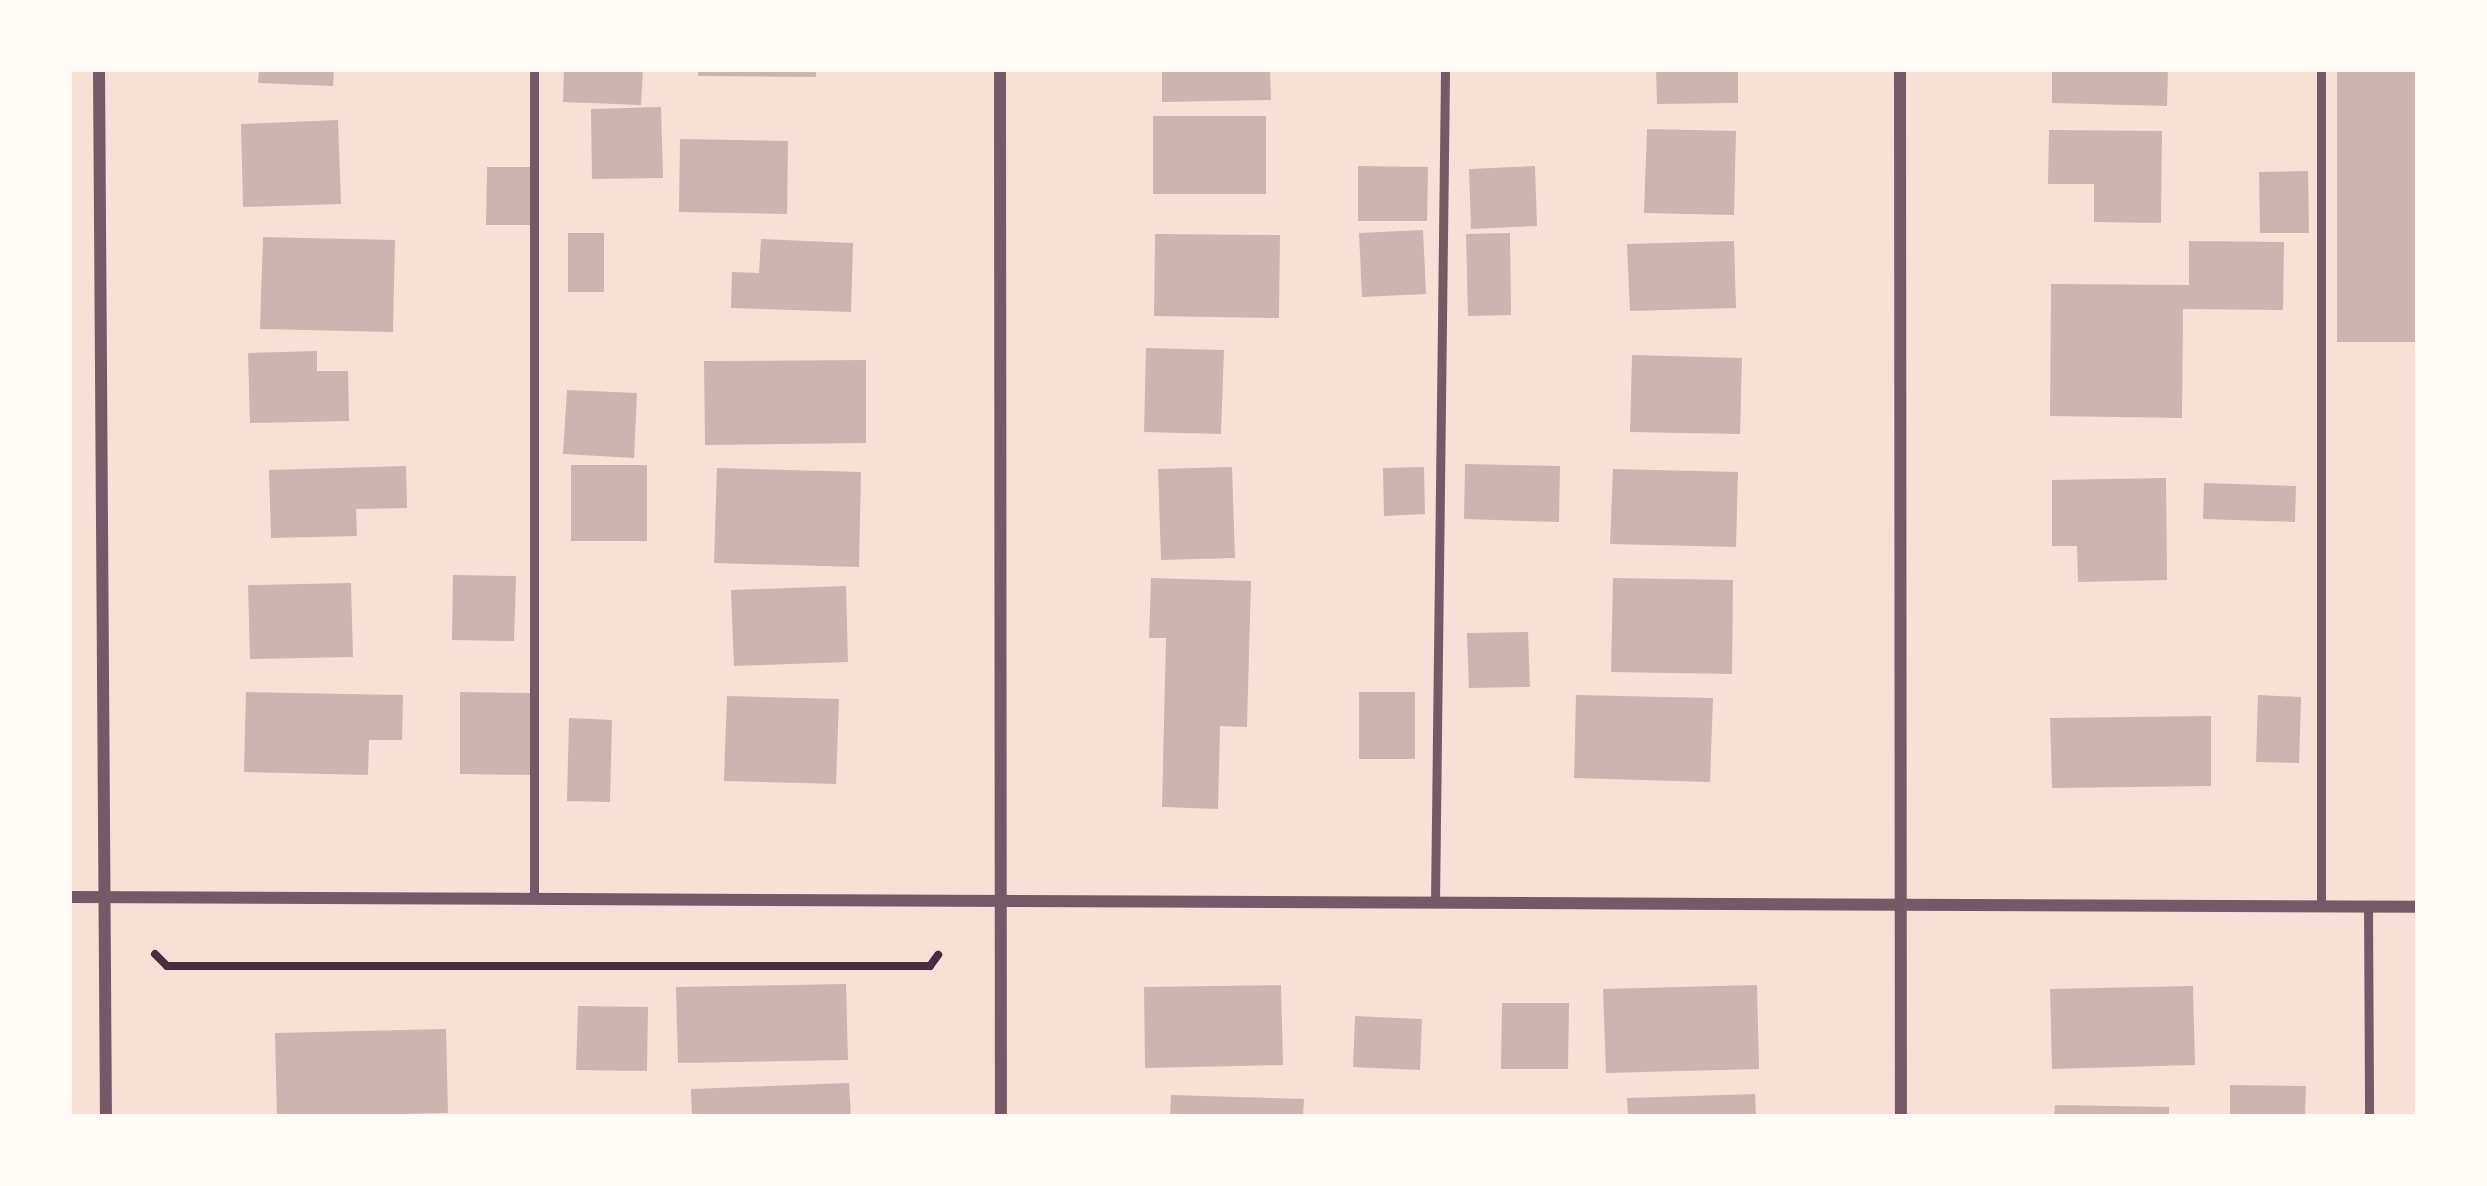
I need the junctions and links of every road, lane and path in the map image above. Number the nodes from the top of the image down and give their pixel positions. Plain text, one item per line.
1 (99, 69) edge
2 (533, 69) edge
3 (1000, 69) edge
4 (1445, 69) edge
5 (1900, 69) edge
6 (2320, 69) edge
7 (69, 897) edge
8 (109, 897) junction
9 (533, 899) junction
10 (1002, 902) junction
11 (1435, 903) junction
12 (2320, 906) junction
13 (2418, 907) edge
14 (1901, 908) junction
15 (2368, 908) junction
16 (155, 954) dead end
17 (938, 955) dead end
18 (106, 1117) edge
19 (1001, 1117) edge
20 (1901, 1117) edge
21 (2369, 1117) edge

1 - 8 street
2 - 9 lane
3 - 10 street
4 - 11 lane
5 - 14 street
6 - 12 lane
7 - 8 street
8 - 9 street
8 - 18 street
9 - 10 street
10 - 11 street
10 - 19 street
11 - 14 street
12 - 14 street
12 - 15 street
13 - 15 street
14 - 20 street
15 - 21 lane
16 - 17 path

